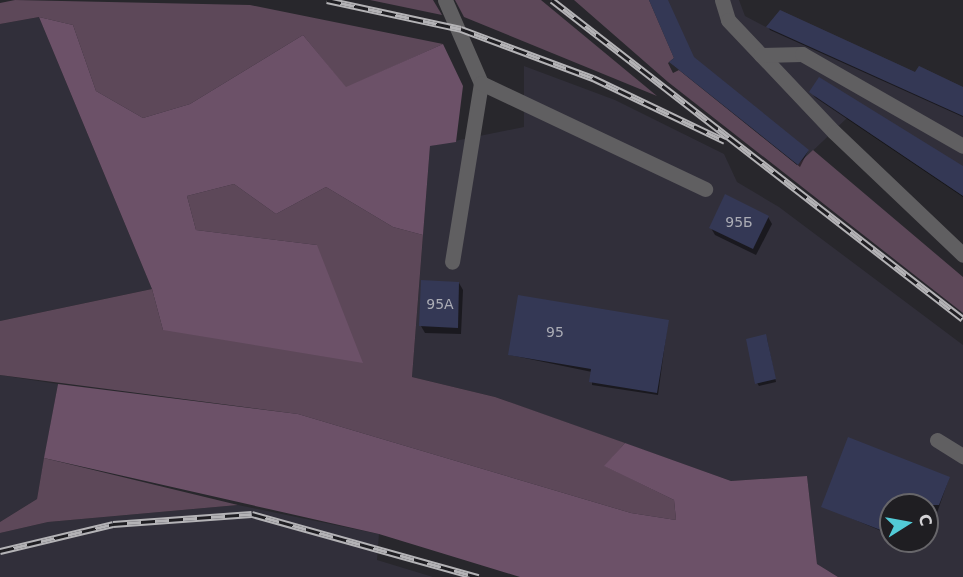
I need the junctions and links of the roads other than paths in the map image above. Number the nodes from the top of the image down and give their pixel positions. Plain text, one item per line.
1 (446, 0) edge
2 (722, 0) edge
3 (761, 55) junction
4 (481, 83) junction
5 (963, 146) edge
6 (705, 189) dead end
7 (963, 255) edge
8 (452, 262) dead end
9 (937, 440) dead end
10 (963, 456) edge

1 - 4 lane
2 - 3 lane
3 - 5 lane
3 - 7 lane
4 - 6 lane
4 - 8 lane
9 - 10 lane

